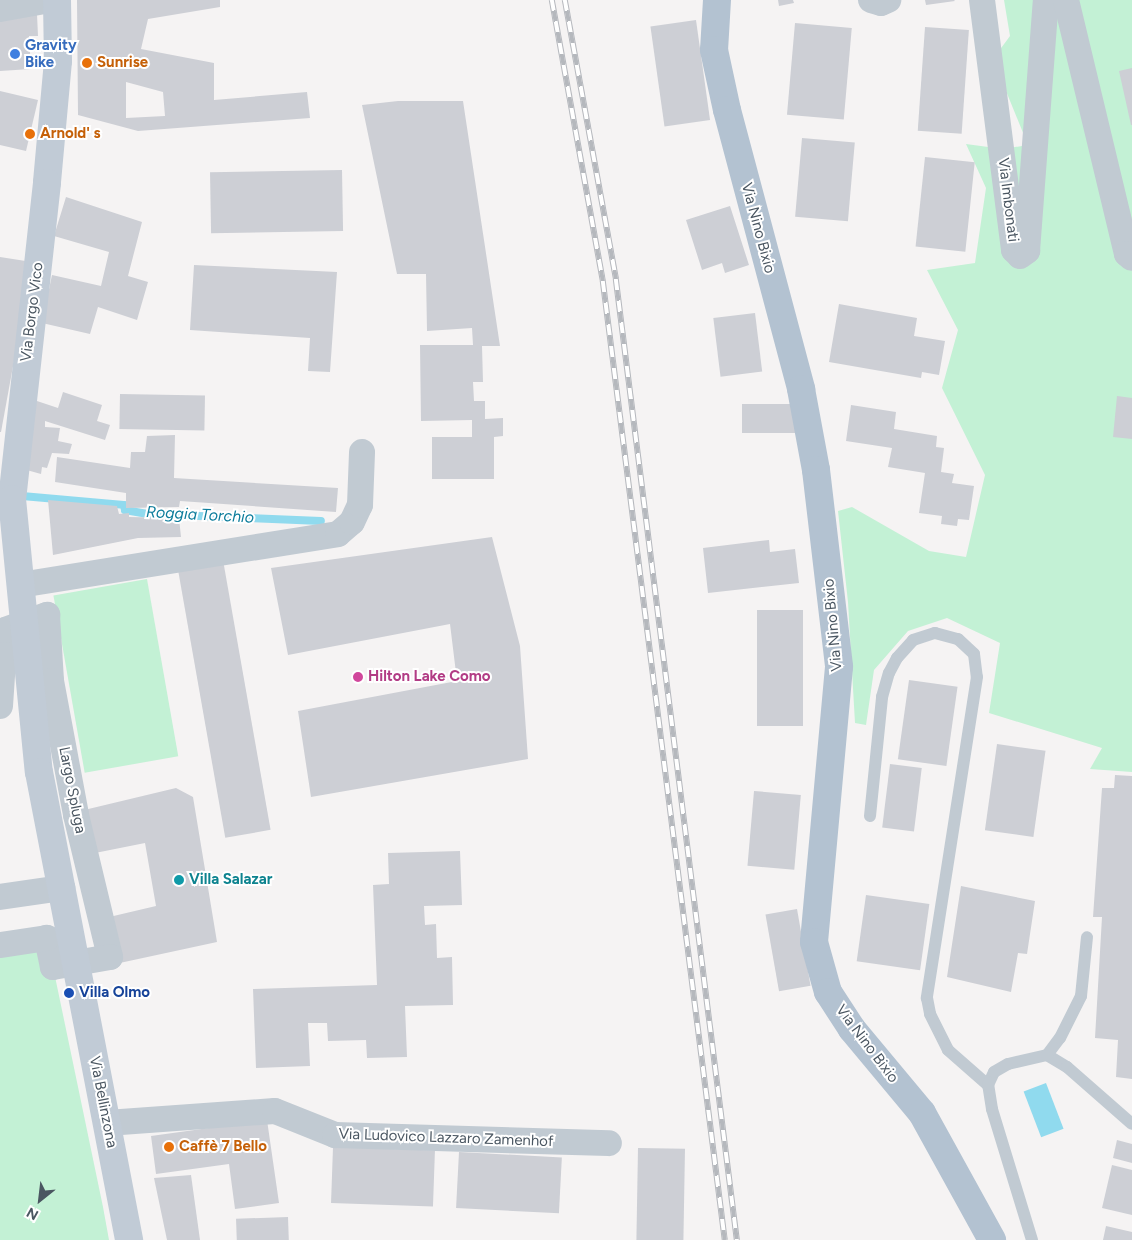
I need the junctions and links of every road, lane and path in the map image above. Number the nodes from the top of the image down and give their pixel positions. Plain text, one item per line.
1 (50, 0) edge
2 (58, 0) edge
3 (717, 0) edge
4 (871, 0) edge
5 (888, 0) edge
6 (982, 0) edge
7 (1046, 0) edge
8 (1066, 0) edge
9 (0, 9) edge
10 (1132, 258) edge
11 (362, 452) dead end
12 (20, 585) junction
13 (22, 624) junction
14 (0, 706) edge
15 (870, 816) dead end
16 (62, 888) junction
17 (0, 897) edge
18 (1087, 937) dead end
19 (0, 946) edge
20 (77, 963) junction
21 (1047, 1055) junction
22 (988, 1085) junction
23 (107, 1123) junction
24 (1132, 1124) edge
25 (609, 1143) dead end
26 (129, 1240) edge
27 (992, 1240) edge
28 (1032, 1240) edge

1 - 9 street
2 - 12 main road, Via Borgo Vico
3 - 27 main road, Via Nino Bixio
4 - 5 street
6 - 7 street, Via Imbonati
8 - 10 street
11 - 12 street
12 - 13 main road, Via Borgo Vico
13 - 14 street, Largo Spluga
13 - 16 main road, Largo Spluga
13 - 20 street, Largo Spluga
15 - 22 lane
16 - 17 street
16 - 20 main road, Largo Spluga
18 - 21 lane
19 - 20 street, Largo Spluga
20 - 23 main road, Via Bellinzona
21 - 22 lane
21 - 24 lane
22 - 28 lane
23 - 25 street, Via Ludovico Lazzaro Zamenhof
23 - 26 main road, Via Bellinzona

